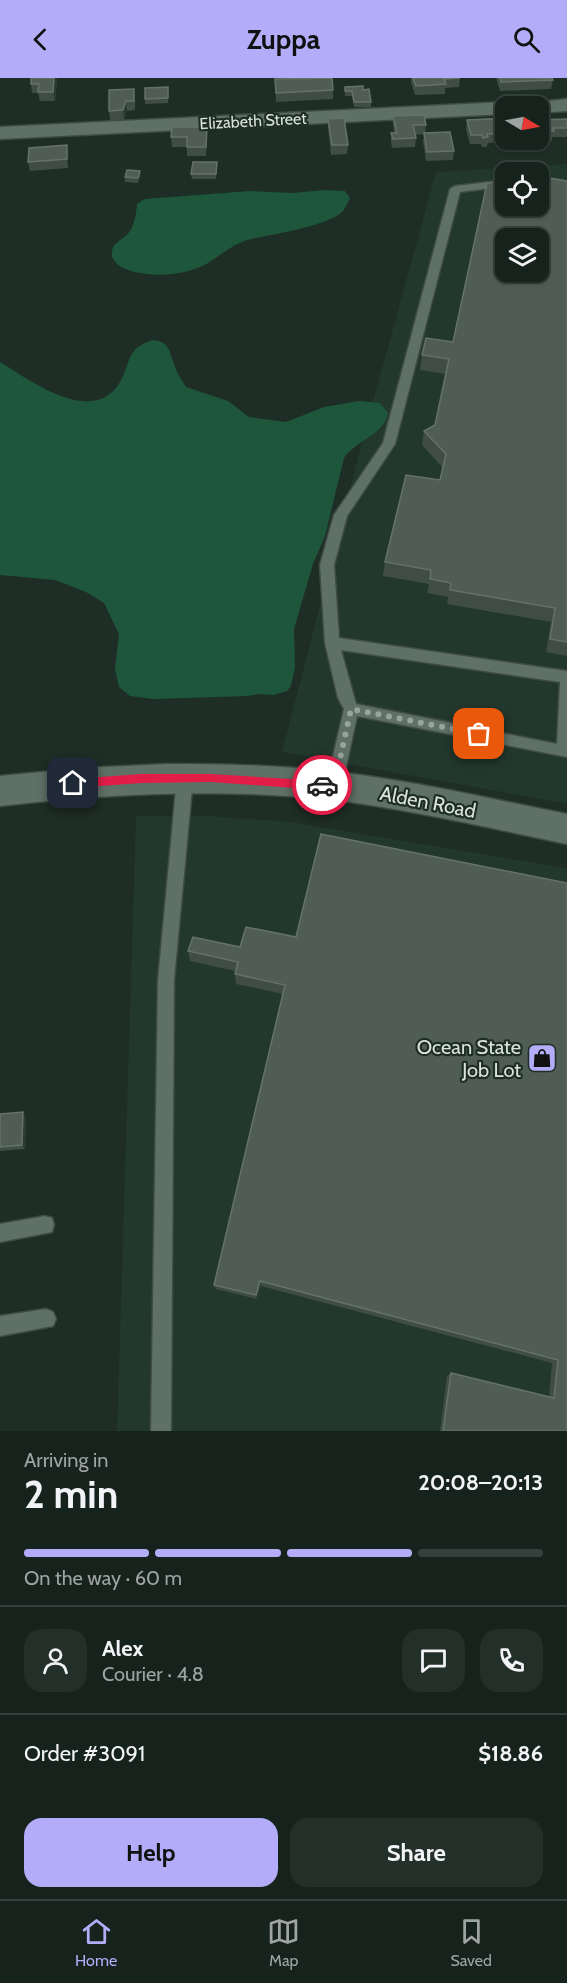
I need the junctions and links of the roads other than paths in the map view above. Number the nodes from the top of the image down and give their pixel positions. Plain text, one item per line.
1 (567, 105) edge
2 (549, 106) edge
3 (495, 109) edge
4 (0, 133) edge
5 (495, 184) edge
6 (332, 643) junction
7 (567, 677) edge
8 (351, 709) junction
9 (185, 778) junction
10 (334, 786) junction
11 (0, 791) edge
12 (567, 830) edge
13 (45, 1225) dead end
14 (0, 1233) edge
15 (46, 1319) dead end
16 (0, 1326) edge
17 (161, 1431) edge

1 - 2 street
3 - 4 street, Elizabeth Street
5 - 6 lane
6 - 7 lane
6 - 8 lane
7 - 8 lane
8 - 10 lane
9 - 10 street, Alden Road
9 - 11 street, Alden Road
9 - 17 lane
10 - 12 street, Alden Road
13 - 14 lane
15 - 16 lane

